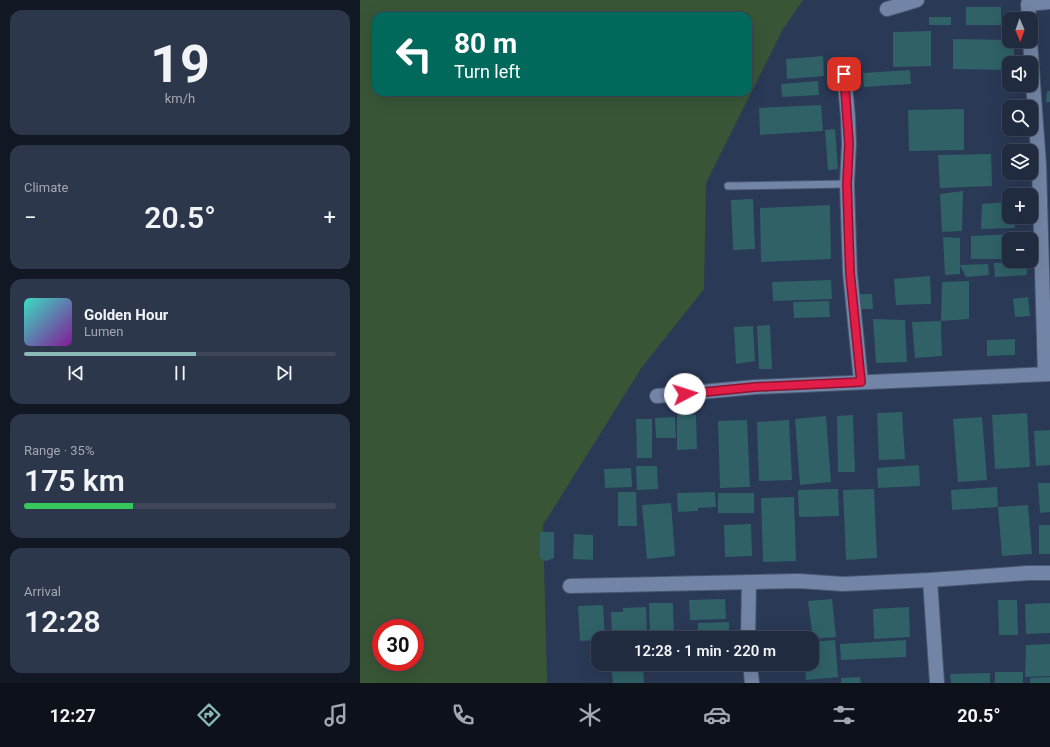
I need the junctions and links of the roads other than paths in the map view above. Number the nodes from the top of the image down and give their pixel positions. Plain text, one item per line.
1 (917, 0) edge
2 (1028, 2) edge
3 (1050, 2) edge
4 (887, 9) dead end
5 (1029, 12) edge
6 (1031, 48) edge
7 (844, 74) dead end
8 (847, 184) junction
9 (728, 186) dead end
10 (1047, 374) edge
11 (861, 382) junction
12 (657, 396) dead end
13 (1050, 573) edge
14 (930, 580) junction
15 (748, 582) junction
16 (570, 586) dead end
17 (748, 631) edge
18 (751, 671) edge
19 (752, 683) edge
20 (937, 683) edge

1 - 4 street
2 - 3 street
2 - 5 street
6 - 10 street
7 - 8 street
8 - 9 lane
8 - 11 street
10 - 11 street
11 - 12 street
13 - 14 street
14 - 15 street
14 - 20 street
15 - 16 street
15 - 17 street
18 - 19 street

